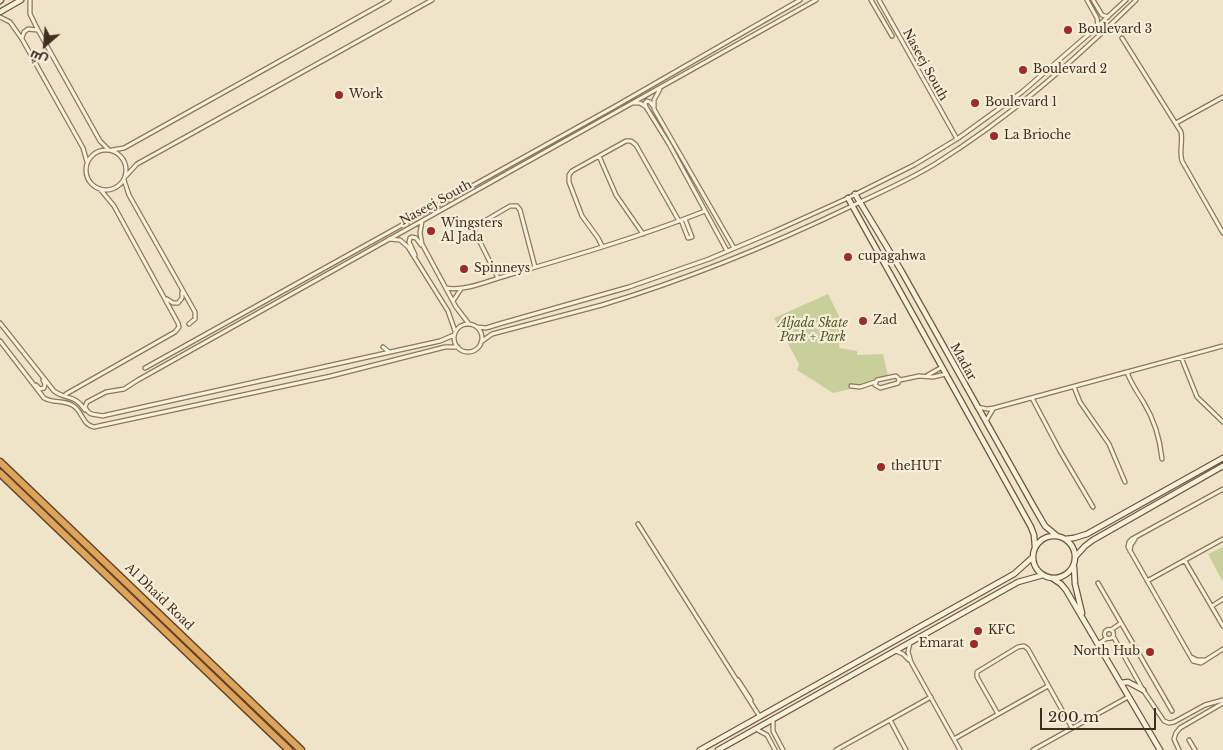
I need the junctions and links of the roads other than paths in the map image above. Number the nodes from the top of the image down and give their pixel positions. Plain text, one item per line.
1 (22, 0) edge
2 (30, 0) edge
3 (389, 0) edge
4 (432, 0) edge
5 (800, 0) edge
6 (816, 0) edge
7 (872, 0) edge
8 (879, 0) edge
9 (1087, 0) edge
10 (1093, 0) edge
11 (1126, 0) edge
12 (1136, 0) edge
13 (0, 12) edge
14 (1102, 14) junction
15 (0, 17) edge
16 (1108, 17) junction
17 (1097, 18) junction
18 (1098, 26) junction
19 (38, 30) junction
20 (892, 36) dead end
21 (1122, 38) dead end
22 (22, 39) junction
23 (661, 88) junction
24 (1223, 97) edge
25 (633, 103) junction
26 (646, 107) junction
27 (654, 107) junction
28 (1176, 123) junction
29 (957, 139) junction
30 (110, 150) junction
31 (599, 156) junction
32 (87, 162) junction
33 (125, 178) junction
34 (100, 189) junction
35 (855, 194) junction
36 (848, 198) junction
37 (859, 202) junction
38 (852, 206) junction
39 (705, 211) junction
40 (422, 220) junction
41 (682, 220) junction
42 (642, 234) junction
43 (1223, 234) edge
44 (388, 239) junction
45 (602, 246) junction
46 (734, 248) junction
47 (425, 249) junction
48 (727, 251) junction
49 (416, 259) junction
50 (535, 267) junction
51 (498, 278) junction
52 (178, 282) junction
53 (446, 288) junction
54 (461, 289) junction
55 (160, 291) junction
56 (453, 301) junction
57 (0, 323) edge
58 (189, 324) dead end
59 (469, 324) junction
60 (477, 327) junction
61 (455, 333) junction
62 (0, 341) edge
63 (481, 342) junction
64 (1223, 346) edge
65 (383, 347) dead end
66 (458, 347) junction
67 (390, 352) junction
68 (1181, 357) junction
69 (942, 367) junction
70 (145, 368) dead end
71 (38, 371) junction
72 (1127, 372) junction
73 (946, 374) junction
74 (928, 376) junction
75 (28, 378) junction
76 (900, 380) junction
77 (875, 382) junction
78 (851, 386) dead end
79 (1074, 387) junction
80 (63, 396) junction
81 (1032, 398) junction
82 (977, 407) junction
83 (994, 408) junction
84 (112, 414) junction
85 (103, 416) junction
86 (986, 422) junction
87 (1223, 422) edge
88 (113, 423) junction
89 (1223, 458) edge
90 (1162, 460) dead end
91 (0, 462) edge
92 (1223, 466) edge
93 (0, 473) edge
94 (1126, 482) dead end
95 (1223, 489) edge
96 (1093, 507) dead end
97 (638, 524) dead end
98 (1057, 536) junction
99 (1065, 539) junction
100 (1223, 539) edge
101 (1035, 548) junction
102 (1033, 558) junction
103 (1075, 558) junction
104 (1185, 561) junction
105 (1074, 565) junction
106 (1043, 575) junction
107 (1052, 578) junction
108 (1147, 582) junction
109 (1098, 583) dead end
110 (1223, 599) edge
111 (1212, 606) junction
112 (1121, 622) junction
113 (1223, 626) edge
114 (1125, 629) junction
115 (1111, 630) junction
116 (1092, 632) junction
117 (1105, 633) junction
118 (1113, 635) junction
119 (1098, 637) junction
120 (1107, 638) junction
121 (910, 643) junction
122 (1098, 644) junction
123 (1223, 649) edge
124 (896, 650) junction
125 (911, 662) junction
126 (1121, 683) junction
127 (1048, 686) junction
128 (1143, 690) junction
129 (1129, 696) junction
130 (931, 697) junction
131 (1223, 701) edge
132 (1202, 707) junction
133 (1172, 711) dead end
134 (1205, 713) junction
135 (998, 714) junction
136 (760, 717) junction
137 (773, 719) junction
138 (1180, 719) junction
139 (890, 720) junction
140 (1183, 726) junction
141 (1072, 728) junction
142 (756, 729) junction
143 (954, 739) junction
144 (1189, 740) dead end
145 (847, 744) junction
146 (289, 750) edge
147 (301, 750) edge
148 (700, 750) edge
149 (718, 750) edge
150 (775, 750) edge
151 (782, 750) edge
152 (836, 750) edge
153 (850, 750) edge
154 (906, 750) edge
155 (960, 750) edge
156 (1033, 750) edge
157 (1160, 750) edge
158 (1179, 750) edge
159 (1195, 750) edge

1 - 13 street
2 - 19 street
3 - 30 street
4 - 33 street
5 - 70 street
6 - 23 street, Naseej South
7 - 20 street
8 - 29 street, Naseej South
9 - 17 street
10 - 14 street
11 - 16 street
12 - 37 street
14 - 16 street
14 - 17 street
15 - 22 street
16 - 18 street
17 - 18 street
18 - 29 street
19 - 22 street
19 - 30 street
21 - 28 street
22 - 32 street
23 - 25 street, Naseej South
23 - 27 street
24 - 28 street
25 - 26 street
25 - 40 street, Naseej South
26 - 27 street
26 - 39 street
27 - 46 street
28 - 43 street
29 - 35 street
30 - 32 street
30 - 33 street
31 - 41 street
31 - 42 street
31 - 45 street
32 - 34 street
33 - 34 street
33 - 52 street
34 - 55 street
35 - 36 street
35 - 37 street, Madar
36 - 38 street, Madar
36 - 46 street
37 - 38 street
37 - 82 street, Madar
38 - 63 street
38 - 69 street, Madar
39 - 41 street
39 - 48 street
40 - 44 street, Naseej South
40 - 47 street
41 - 41 street
41 - 42 street
42 - 45 street
44 - 49 street
44 - 85 street, Naseej South
45 - 50 street
46 - 48 street
47 - 49 street
47 - 53 street
48 - 60 street
49 - 61 street
50 - 51 street
50 - 51 street
51 - 54 street
52 - 55 street
52 - 58 street
53 - 54 street
53 - 56 street
54 - 56 street
55 - 80 street
56 - 59 street
57 - 71 street
59 - 60 street
59 - 61 street
60 - 63 street
61 - 66 street
61 - 67 street
62 - 75 street
63 - 66 street
64 - 68 street
65 - 67 street
66 - 88 street
67 - 84 street
68 - 72 street
68 - 87 street
69 - 73 street, Madar
69 - 74 street
71 - 75 street
71 - 80 street
72 - 79 street
72 - 90 street
73 - 74 street
73 - 101 street, Madar
74 - 76 street
75 - 88 street
76 - 77 street
76 - 77 street
77 - 78 street
79 - 81 street
79 - 94 street
80 - 85 street
81 - 83 street
81 - 96 street
82 - 83 street
82 - 86 street, Madar
83 - 86 street
84 - 85 street
84 - 88 street
86 - 98 street, Madar
89 - 99 street
91 - 147 highway, Al Dhaid Road
92 - 103 street
93 - 146 highway, Al Dhaid Road
95 - 108 street
97 - 136 street
98 - 99 street
98 - 101 street
99 - 103 street
100 - 104 street
101 - 102 street
102 - 106 street
102 - 136 street
103 - 105 street
104 - 108 street
104 - 111 street
105 - 107 street
105 - 116 street
106 - 107 street
106 - 121 street
107 - 116 street
108 - 123 street
109 - 112 street
110 - 111 street
111 - 113 street
112 - 114 street
112 - 115 street
114 - 118 street
114 - 133 street
115 - 117 street
115 - 118 street
116 - 119 street
117 - 119 street
117 - 120 street
118 - 120 street
118 - 128 street
119 - 122 street
120 - 122 street
121 - 124 street
121 - 125 street
122 - 126 street
124 - 125 street
124 - 137 street
125 - 130 street
126 - 128 street
126 - 129 street
127 - 135 street
127 - 135 street
127 - 141 street
128 - 138 street
129 - 141 street
129 - 157 street
130 - 139 street
130 - 143 street
131 - 132 street
131 - 134 street
132 - 134 street
132 - 138 street
134 - 140 street
135 - 143 street
136 - 148 street
137 - 142 street
137 - 151 street
138 - 140 street
139 - 145 street
139 - 154 street
140 - 158 street
141 - 156 street
142 - 149 street
142 - 150 street
143 - 155 street
144 - 159 street
145 - 152 street
145 - 153 street

